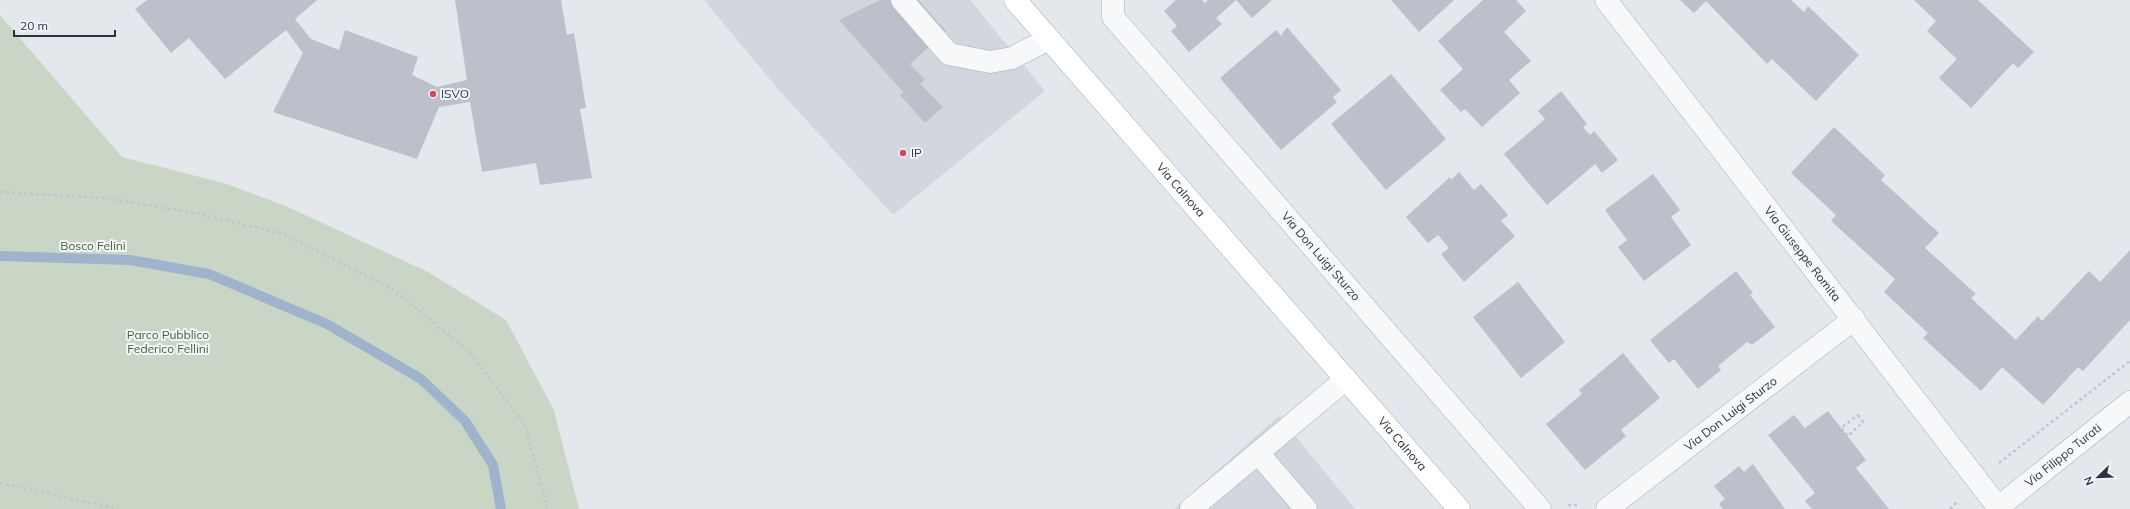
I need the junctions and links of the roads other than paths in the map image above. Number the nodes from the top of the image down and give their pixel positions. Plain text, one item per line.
1 (902, 0) edge
2 (1015, 0) edge
3 (1113, 0) edge
4 (1606, 0) edge
5 (1049, 39) junction
6 (1854, 319) junction
7 (1346, 379) junction
8 (2130, 402) edge
9 (1258, 453) junction
10 (1997, 508) edge
11 (1191, 509) edge
12 (1306, 509) edge
13 (1459, 509) edge
14 (1540, 509) edge
15 (1608, 509) edge

1 - 5 street
2 - 5 main road, Via Calnova
3 - 14 street, Via Don Luigi Sturzo
4 - 6 street, Via Giuseppe Romita
5 - 7 main road, Via Calnova
6 - 10 street, Via Giuseppe Romita
6 - 15 street, Via Don Luigi Sturzo
7 - 9 street
7 - 13 main road, Via Calnova
8 - 10 street, Via Filippo Turati
9 - 11 street
9 - 12 street

